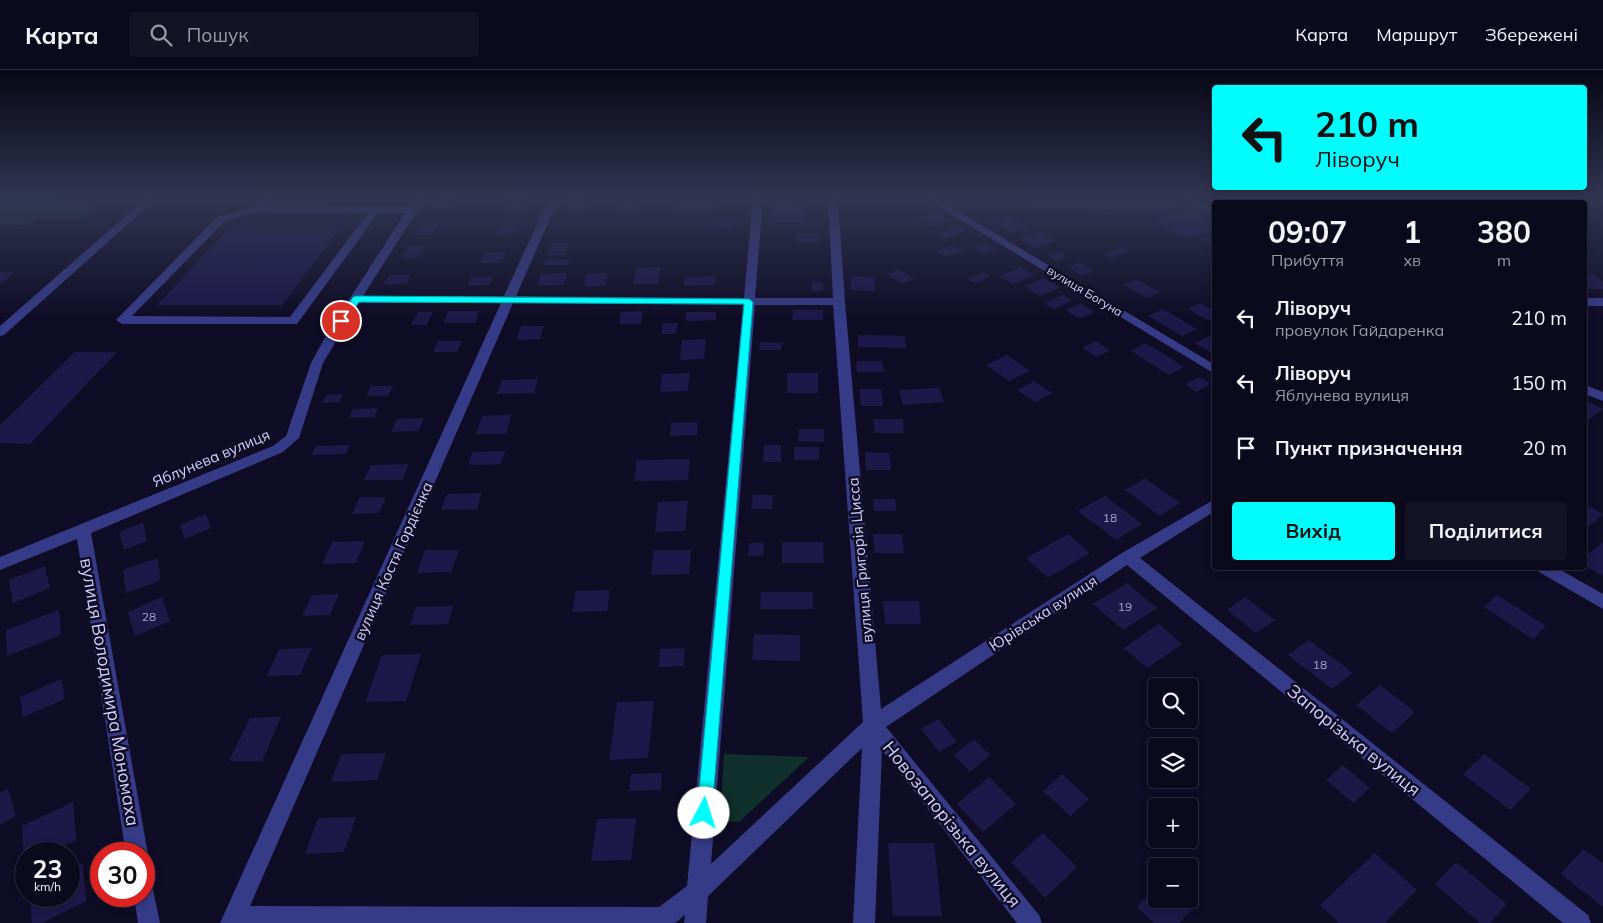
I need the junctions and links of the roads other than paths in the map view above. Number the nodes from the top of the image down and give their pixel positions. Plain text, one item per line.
1 (107, 238) edge
2 (203, 238) edge
3 (354, 238) edge
4 (395, 238) edge
5 (536, 238) edge
6 (755, 238) edge
7 (835, 238) edge
8 (995, 238) edge
9 (356, 299) junction
10 (509, 300) junction
11 (749, 302) junction
12 (839, 302) junction
13 (1587, 302) edge
14 (1603, 302) edge
15 (0, 332) edge
16 (1212, 368) edge
17 (1587, 390) edge
18 (1603, 397) edge
19 (1212, 506) edge
20 (83, 530) junction
21 (1128, 557) junction
22 (0, 564) edge
23 (1548, 570) edge
24 (1603, 602) edge
25 (873, 725) junction
26 (135, 842) edge
27 (698, 892) junction
28 (146, 907) edge
29 (233, 920) edge
30 (149, 923) edge
31 (695, 923) edge
32 (864, 923) edge
33 (1031, 923) edge
34 (1580, 923) edge

1 - 15 street
2 - 3 street
4 - 9 street, Яблунева вулиця
5 - 10 street, вулиця Костя Гордієнка
6 - 11 street
7 - 12 street, вулиця Григорія Цисса
8 - 16 street, вулиця Богуна
9 - 10 street
9 - 20 street, Яблунева вулиця
10 - 11 street
10 - 29 street, вулиця Костя Гордієнка
11 - 12 street
11 - 27 street
12 - 25 street, вулиця Григорія Цисса
13 - 14 street
17 - 18 street
19 - 21 street, Юрівська вулиця
20 - 22 street, Яблунева вулиця
20 - 26 street, вулиця Володимира Мономаха
21 - 25 street, Юрівська вулиця
21 - 34 street, Запорізька вулиця
23 - 24 street
25 - 27 street, Юрівська вулиця
25 - 32 street, вулиця Григорія Цисса
25 - 33 street, Новозапорізька вулиця
27 - 29 street, Юрівська вулиця
27 - 31 street
28 - 30 street

